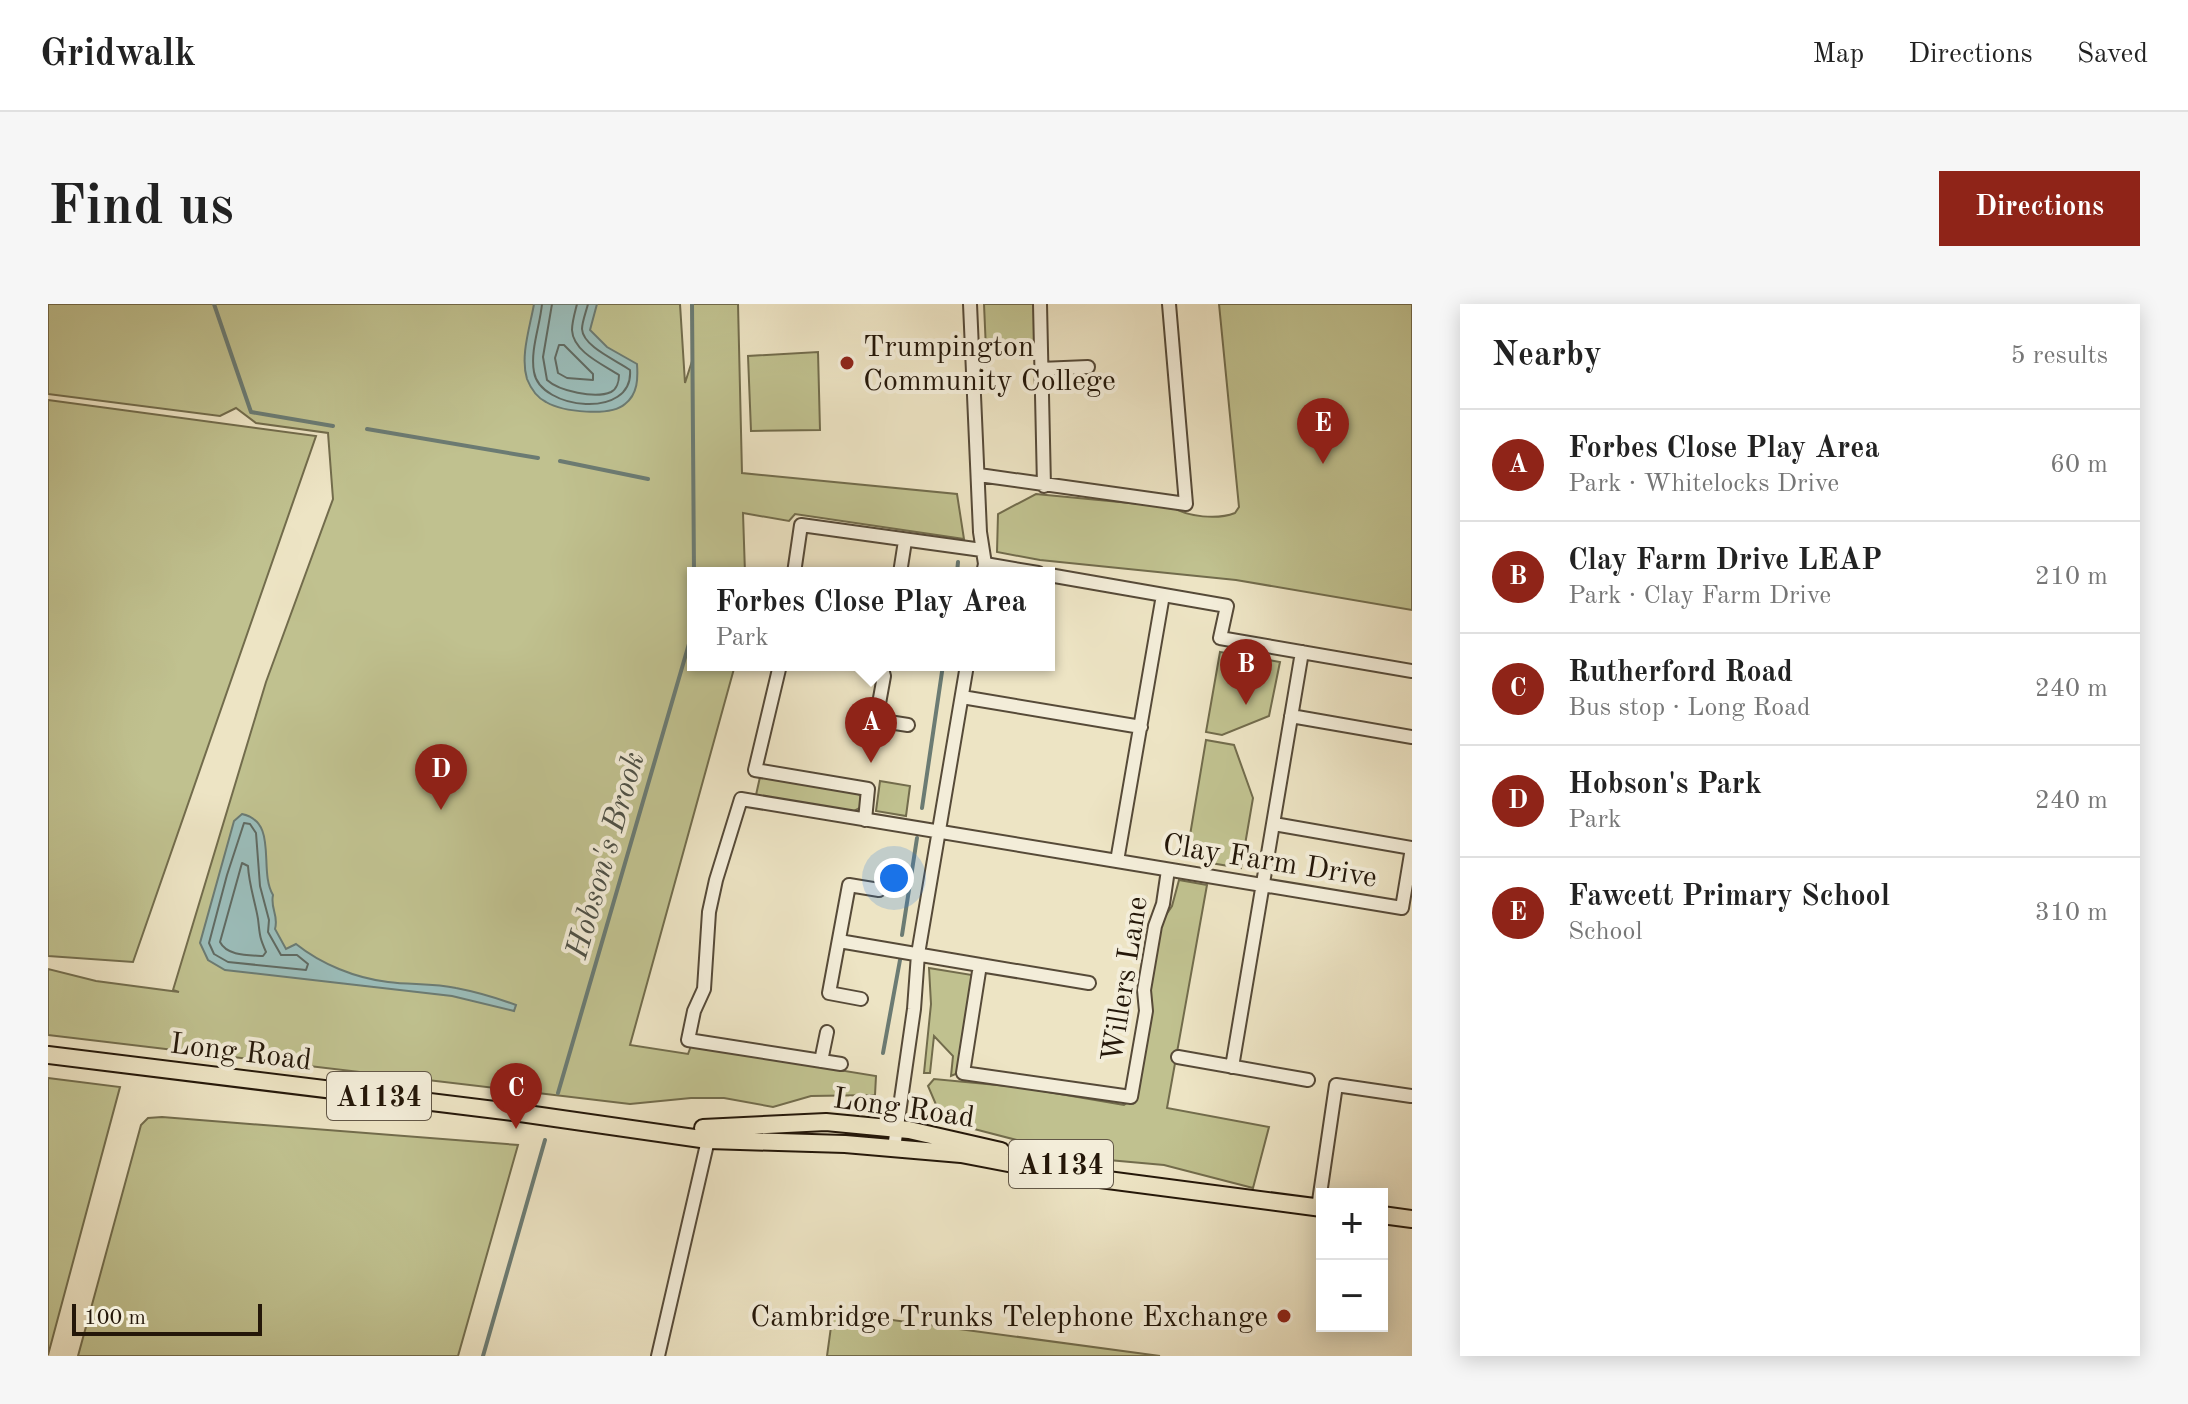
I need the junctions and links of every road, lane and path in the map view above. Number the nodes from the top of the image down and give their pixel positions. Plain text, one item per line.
1 (970, 304) edge
2 (1040, 304) edge
3 (1169, 304) edge
4 (1088, 367) dead end
5 (1040, 369) junction
6 (979, 475) junction
7 (1044, 486) junction
8 (905, 541) junction
9 (983, 562) edge
10 (795, 567) edge
11 (901, 567) edge
12 (1008, 567) edge
13 (1055, 576) edge
14 (1163, 595) junction
15 (1302, 652) junction
16 (779, 671) edge
17 (883, 671) edge
18 (966, 671) edge
19 (1412, 671) edge
20 (962, 697) junction
21 (1291, 716) junction
22 (908, 725) dead end
23 (1141, 727) junction
24 (1412, 737) edge
25 (865, 820) junction
26 (1274, 824) junction
27 (938, 832) junction
28 (1412, 848) edge
29 (1117, 861) junction
30 (1168, 870) junction
31 (1263, 885) junction
32 (879, 890) dead end
33 (839, 941) junction
34 (918, 954) junction
35 (980, 965) junction
36 (1089, 983) dead end
37 (861, 999) dead end
38 (827, 1032) dead end
39 (48, 1055) edge
40 (1178, 1057) dead end
41 (821, 1061) junction
42 (841, 1064) dead end
43 (1232, 1067) junction
44 (1308, 1080) dead end
45 (1411, 1096) edge
46 (570, 1120) junction
47 (896, 1128) junction
48 (708, 1140) junction
49 (894, 1148) junction
50 (1323, 1188) edge
51 (1226, 1197) junction
52 (1316, 1208) edge
53 (1388, 1216) edge
54 (1412, 1219) edge
55 (658, 1356) edge

1 - 6 street
2 - 5 street
3 - 7 street
4 - 5 street
5 - 7 street
6 - 7 street
6 - 9 street
8 - 9 street
8 - 10 street
8 - 11 street
9 - 12 street
13 - 14 street
14 - 15 street
14 - 23 street, Clay Farm Drive
15 - 19 street
15 - 21 street
16 - 25 street
17 - 22 street
18 - 20 street
20 - 23 street
20 - 27 street
21 - 24 street
21 - 26 street
23 - 29 street, Clay Farm Drive
25 - 27 street, Clay Farm Drive
25 - 41 street, Clay Farm Drive
26 - 28 street, Clay Farm Drive
26 - 31 street
27 - 29 street, Clay Farm Drive
27 - 34 street
28 - 31 street, Clay Farm Drive
29 - 30 street, Clay Farm Drive
30 - 31 street, Clay Farm Drive
30 - 35 street, Willers Lane
31 - 43 street
32 - 33 street
33 - 34 street
33 - 37 street
34 - 35 street
34 - 47 street
35 - 36 street
38 - 41 street
39 - 46 main road, Long Road / A1134
40 - 43 street
41 - 42 street
43 - 44 street
45 - 50 street, Long Road
46 - 47 main road, Long Road / A1134
46 - 48 main road, Long Road / A1134
47 - 49 street
47 - 51 main road, Long Road / A1134
48 - 49 main road, Long Road / A1134
48 - 55 street
49 - 51 main road, Long Road / A1134
51 - 52 main road, Long Road / A1134
53 - 54 main road

